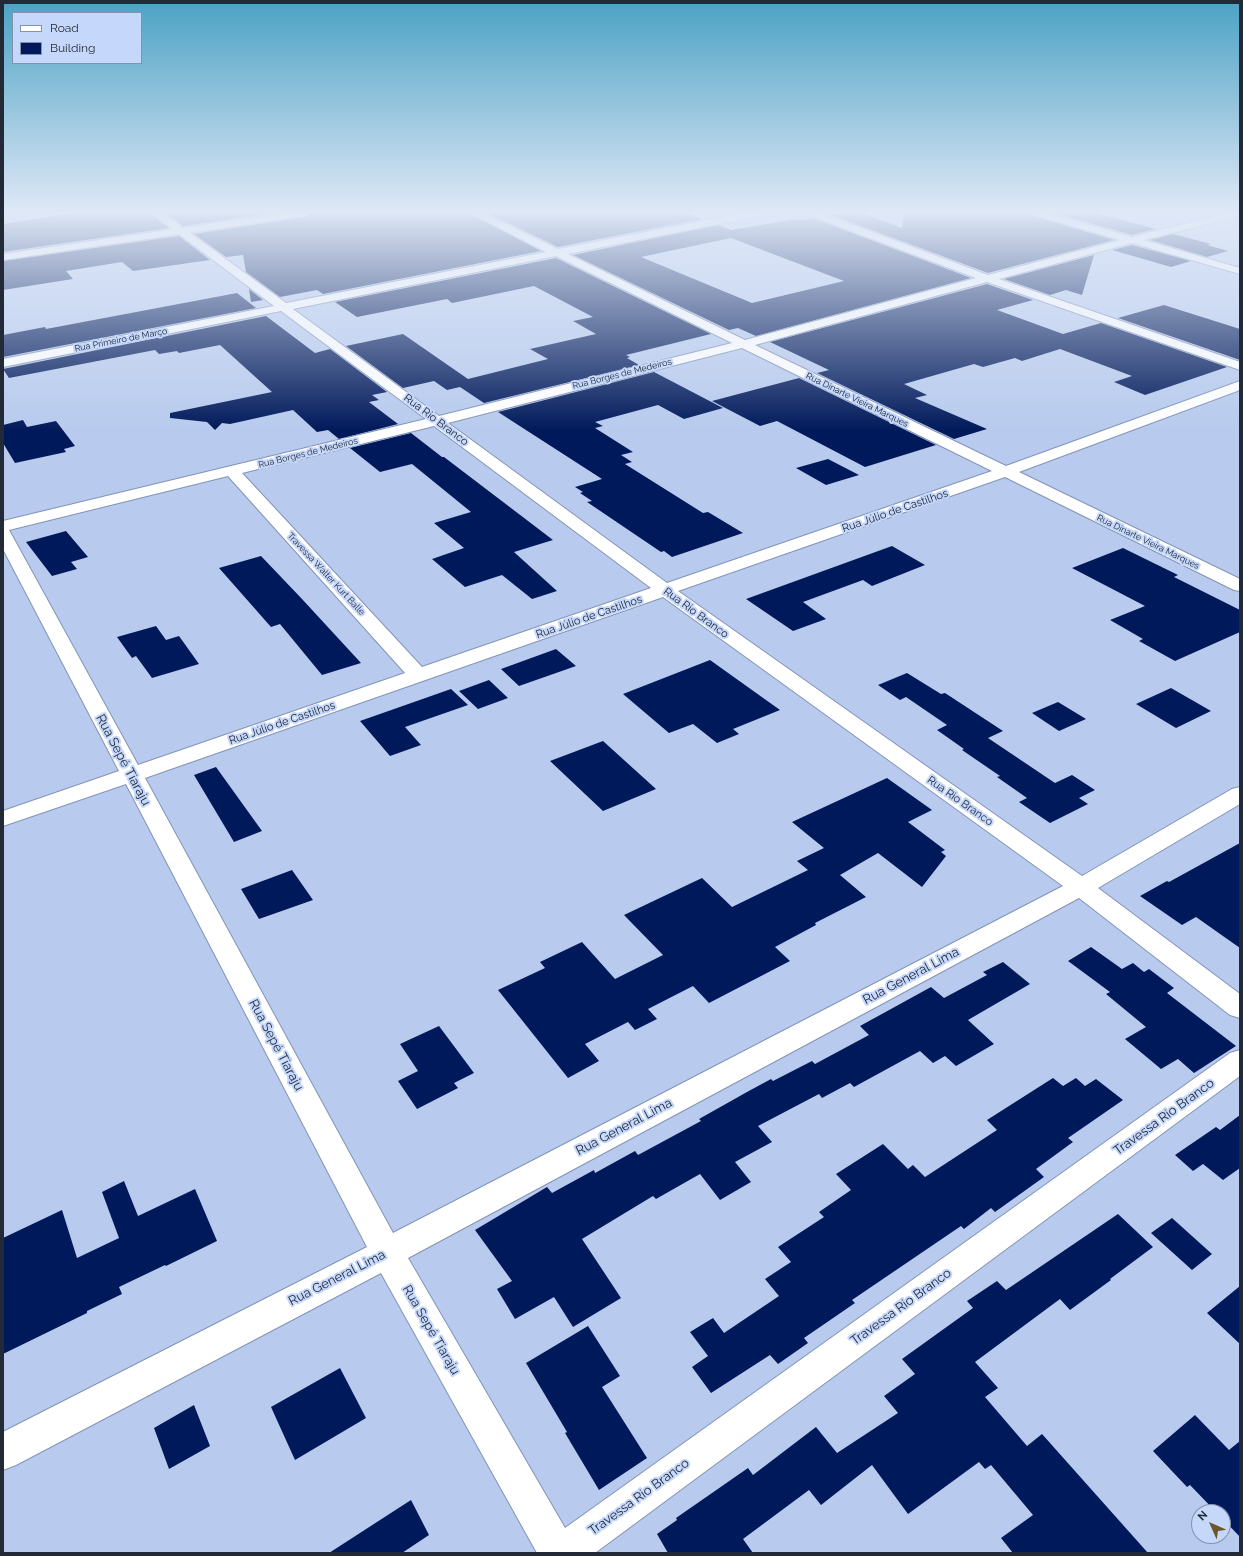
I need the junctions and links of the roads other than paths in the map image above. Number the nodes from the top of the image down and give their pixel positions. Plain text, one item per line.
1 (255, 286) edge
2 (393, 286) edge
3 (624, 286) edge
4 (964, 286) edge
5 (1008, 286) edge
6 (285, 307) junction
7 (743, 344) junction
8 (3, 363) edge
9 (1240, 366) edge
10 (1240, 385) edge
11 (437, 421) junction
12 (232, 472) junction
13 (1005, 472) junction
14 (3, 526) edge
15 (3, 533) edge
16 (1240, 586) edge
17 (665, 590) junction
18 (419, 676) junction
19 (132, 775) junction
20 (1240, 794) edge
21 (3, 819) edge
22 (1081, 887) junction
23 (1240, 1008) edge
24 (1240, 1061) edge
25 (387, 1252) junction
26 (3, 1452) edge
27 (558, 1553) edge
28 (563, 1553) edge

1 - 6 street, Rua Rio Branco
2 - 6 street, Rua Primeiro de Março
3 - 7 street, Rua Dinarte Vieira Marques
4 - 7 street, Rua Borges de Medeiros
5 - 9 street
6 - 8 street, Rua Primeiro de Março
6 - 11 street, Rua Rio Branco
7 - 11 street, Rua Borges de Medeiros
7 - 13 street, Rua Dinarte Vieira Marques
10 - 13 street, Rua Júlio de Castilhos
11 - 12 street, Rua Borges de Medeiros
11 - 17 street, Rua Rio Branco
12 - 14 street, Rua Borges de Medeiros
12 - 18 street, Travessa Walter Kurt Balle
13 - 16 street, Rua Dinarte Vieira Marques
13 - 17 street, Rua Júlio de Castilhos
15 - 19 street, Rua Sepé Tiaraju
17 - 18 street, Rua Júlio de Castilhos
17 - 22 street, Rua Rio Branco
18 - 19 street, Rua Júlio de Castilhos
19 - 21 street, Rua Júlio de Castilhos
19 - 25 street, Rua Sepé Tiaraju
20 - 22 street, Rua General Lima
22 - 23 street, Rua Rio Branco
22 - 25 street, Rua General Lima
24 - 28 street, Travessa Rio Branco
25 - 26 street, Rua General Lima
25 - 27 street, Rua Sepé Tiaraju

